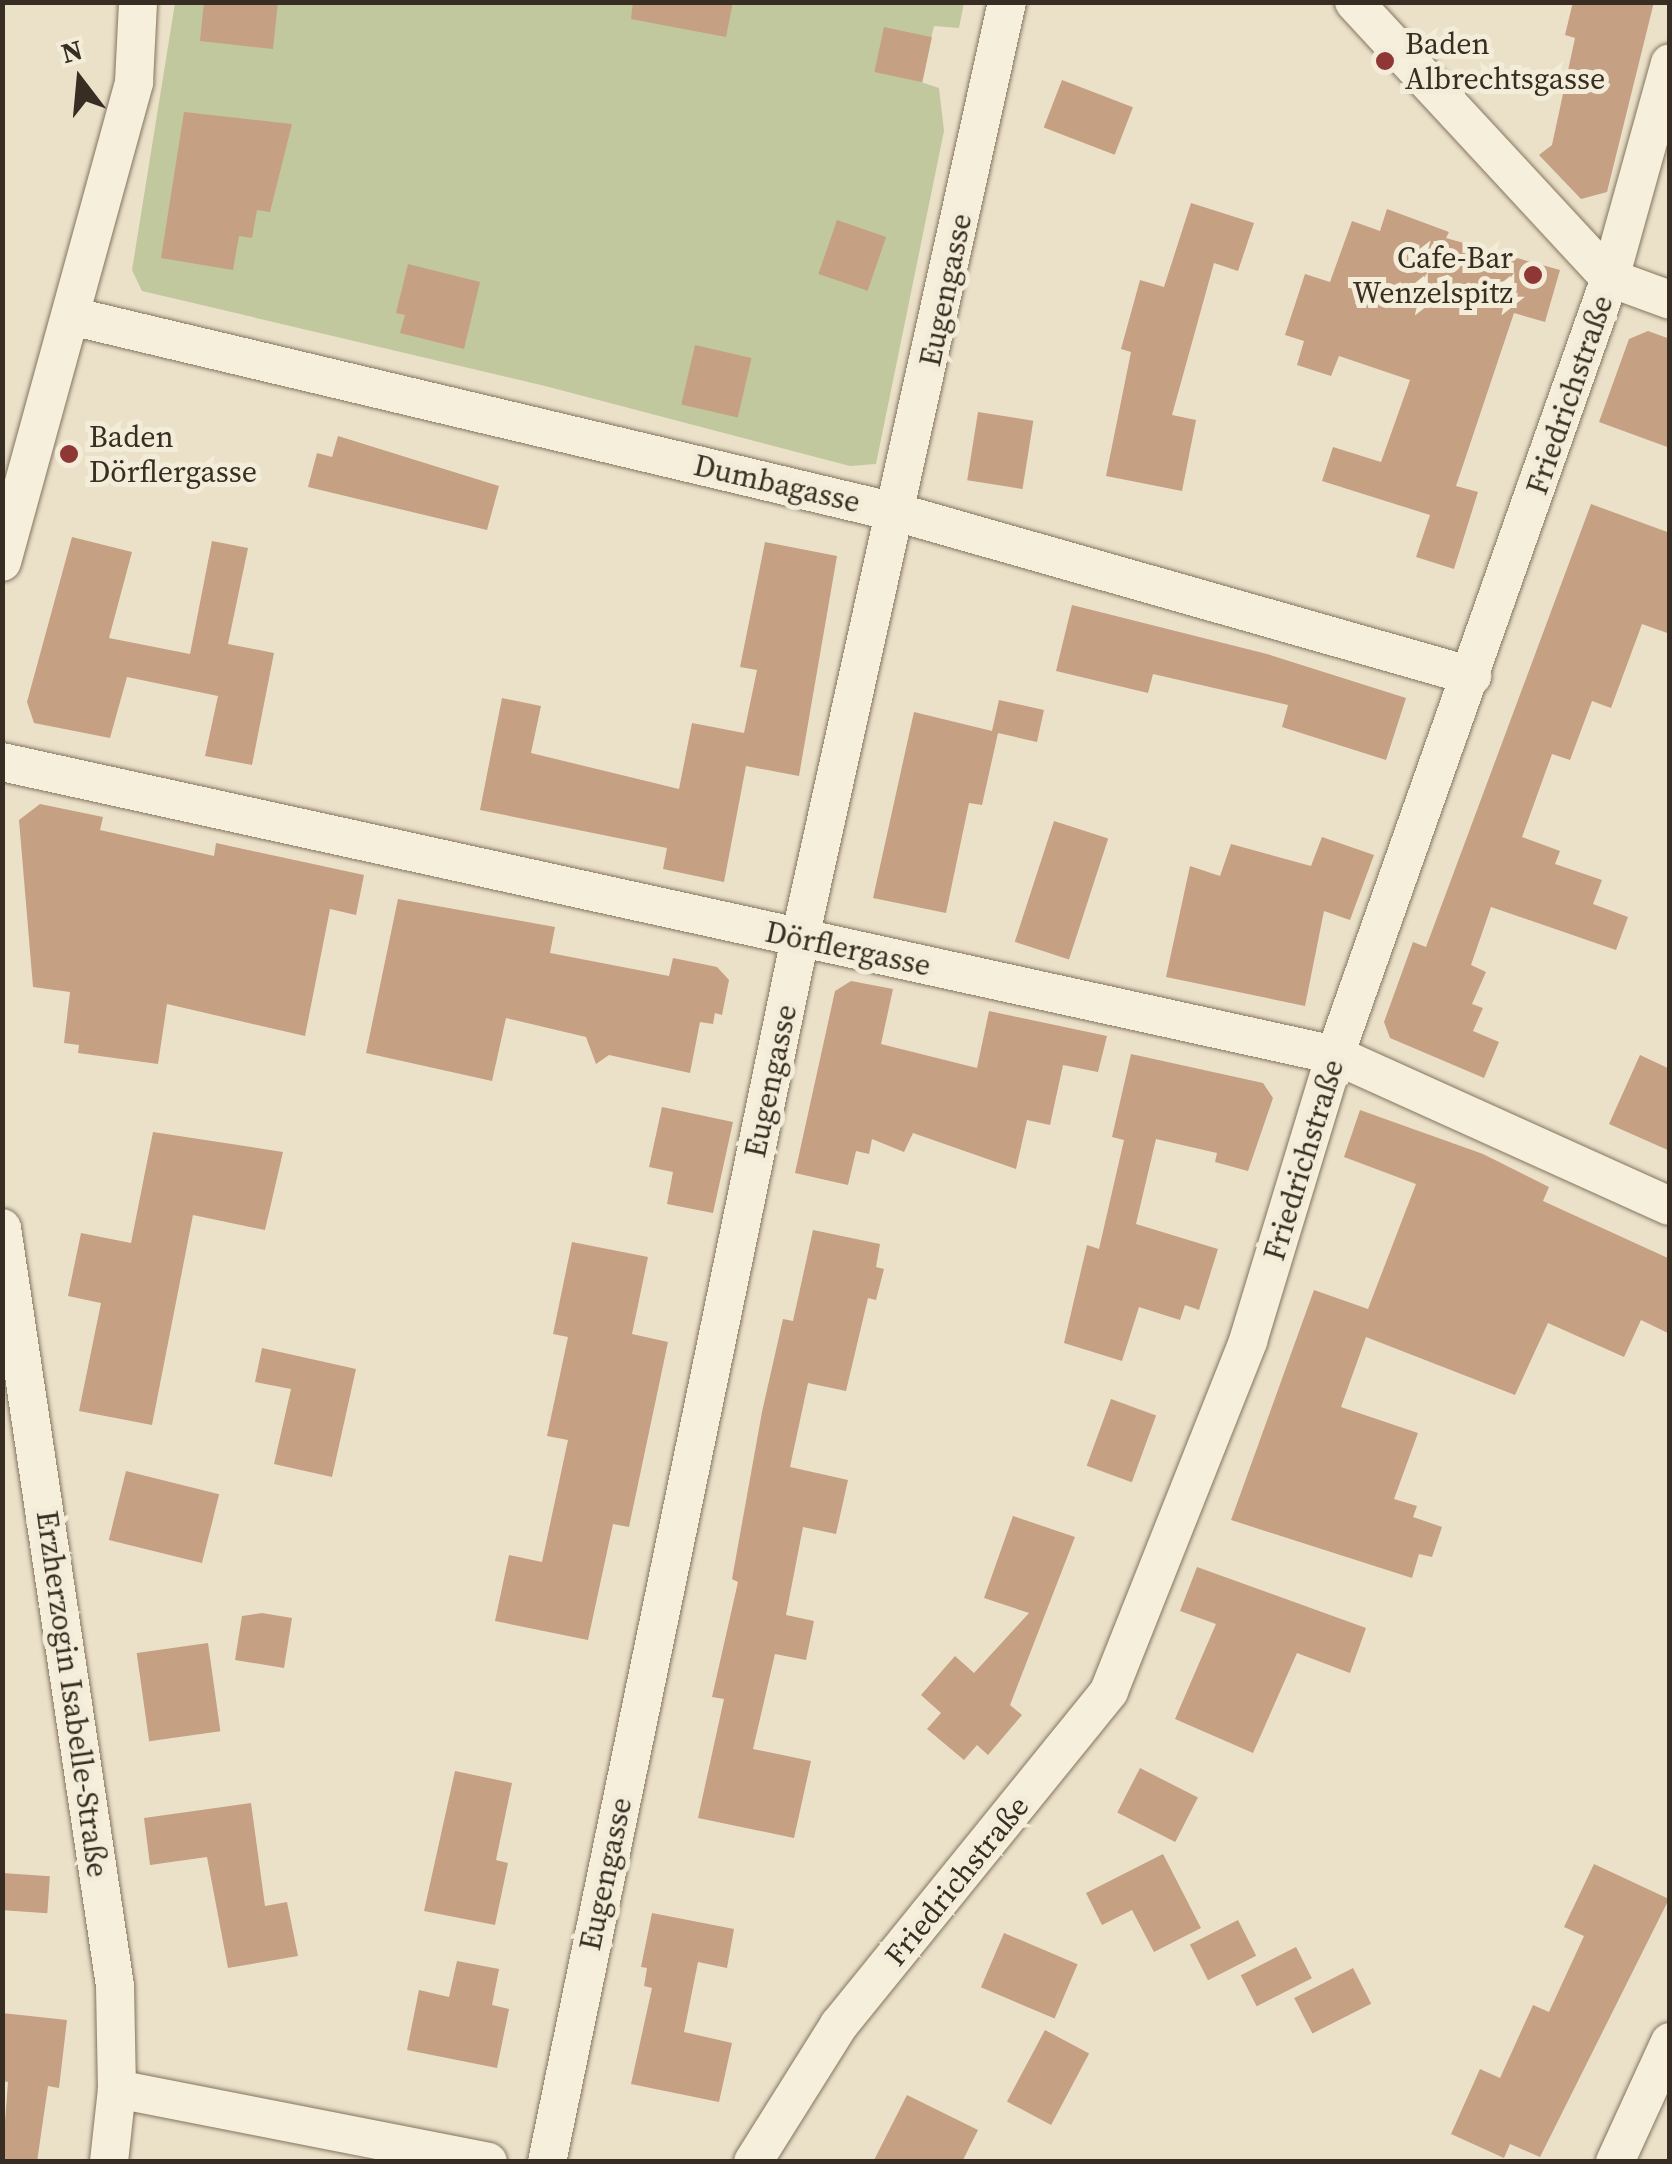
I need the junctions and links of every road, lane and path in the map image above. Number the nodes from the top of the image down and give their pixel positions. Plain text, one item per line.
1 (138, 2) edge
2 (1007, 2) edge
3 (1354, 2) edge
4 (1670, 63) edge
5 (1610, 278) junction
6 (1670, 300) edge
7 (75, 316) junction
8 (899, 513) junction
9 (2, 562) edge
10 (1472, 676) junction
11 (2, 762) edge
12 (800, 938) junction
13 (1335, 1054) junction
14 (1670, 1206) edge
15 (2, 1228) edge
16 (1670, 2042) edge
17 (117, 2089) junction
18 (109, 2162) edge
19 (488, 2162) edge
20 (547, 2162) edge
21 (754, 2162) edge
22 (1615, 2162) edge

1 - 7 street
2 - 8 street, Eugengasse
3 - 5 street
4 - 5 street, Friedrichstraße
5 - 6 street
5 - 10 street, Friedrichstraße
7 - 8 street, Dumbagasse
7 - 9 street
8 - 10 street, Dumbagasse
8 - 12 street, Eugengasse
10 - 13 street, Friedrichstraße
11 - 12 street, Dörflergasse
12 - 13 street, Dörflergasse
12 - 20 street, Eugengasse
13 - 14 street, Dörflergasse
13 - 21 street, Friedrichstraße
15 - 17 street, Erzherzogin Isabelle-Straße
16 - 22 street
17 - 18 street, Erzherzogin Isabelle-Straße
17 - 19 street

